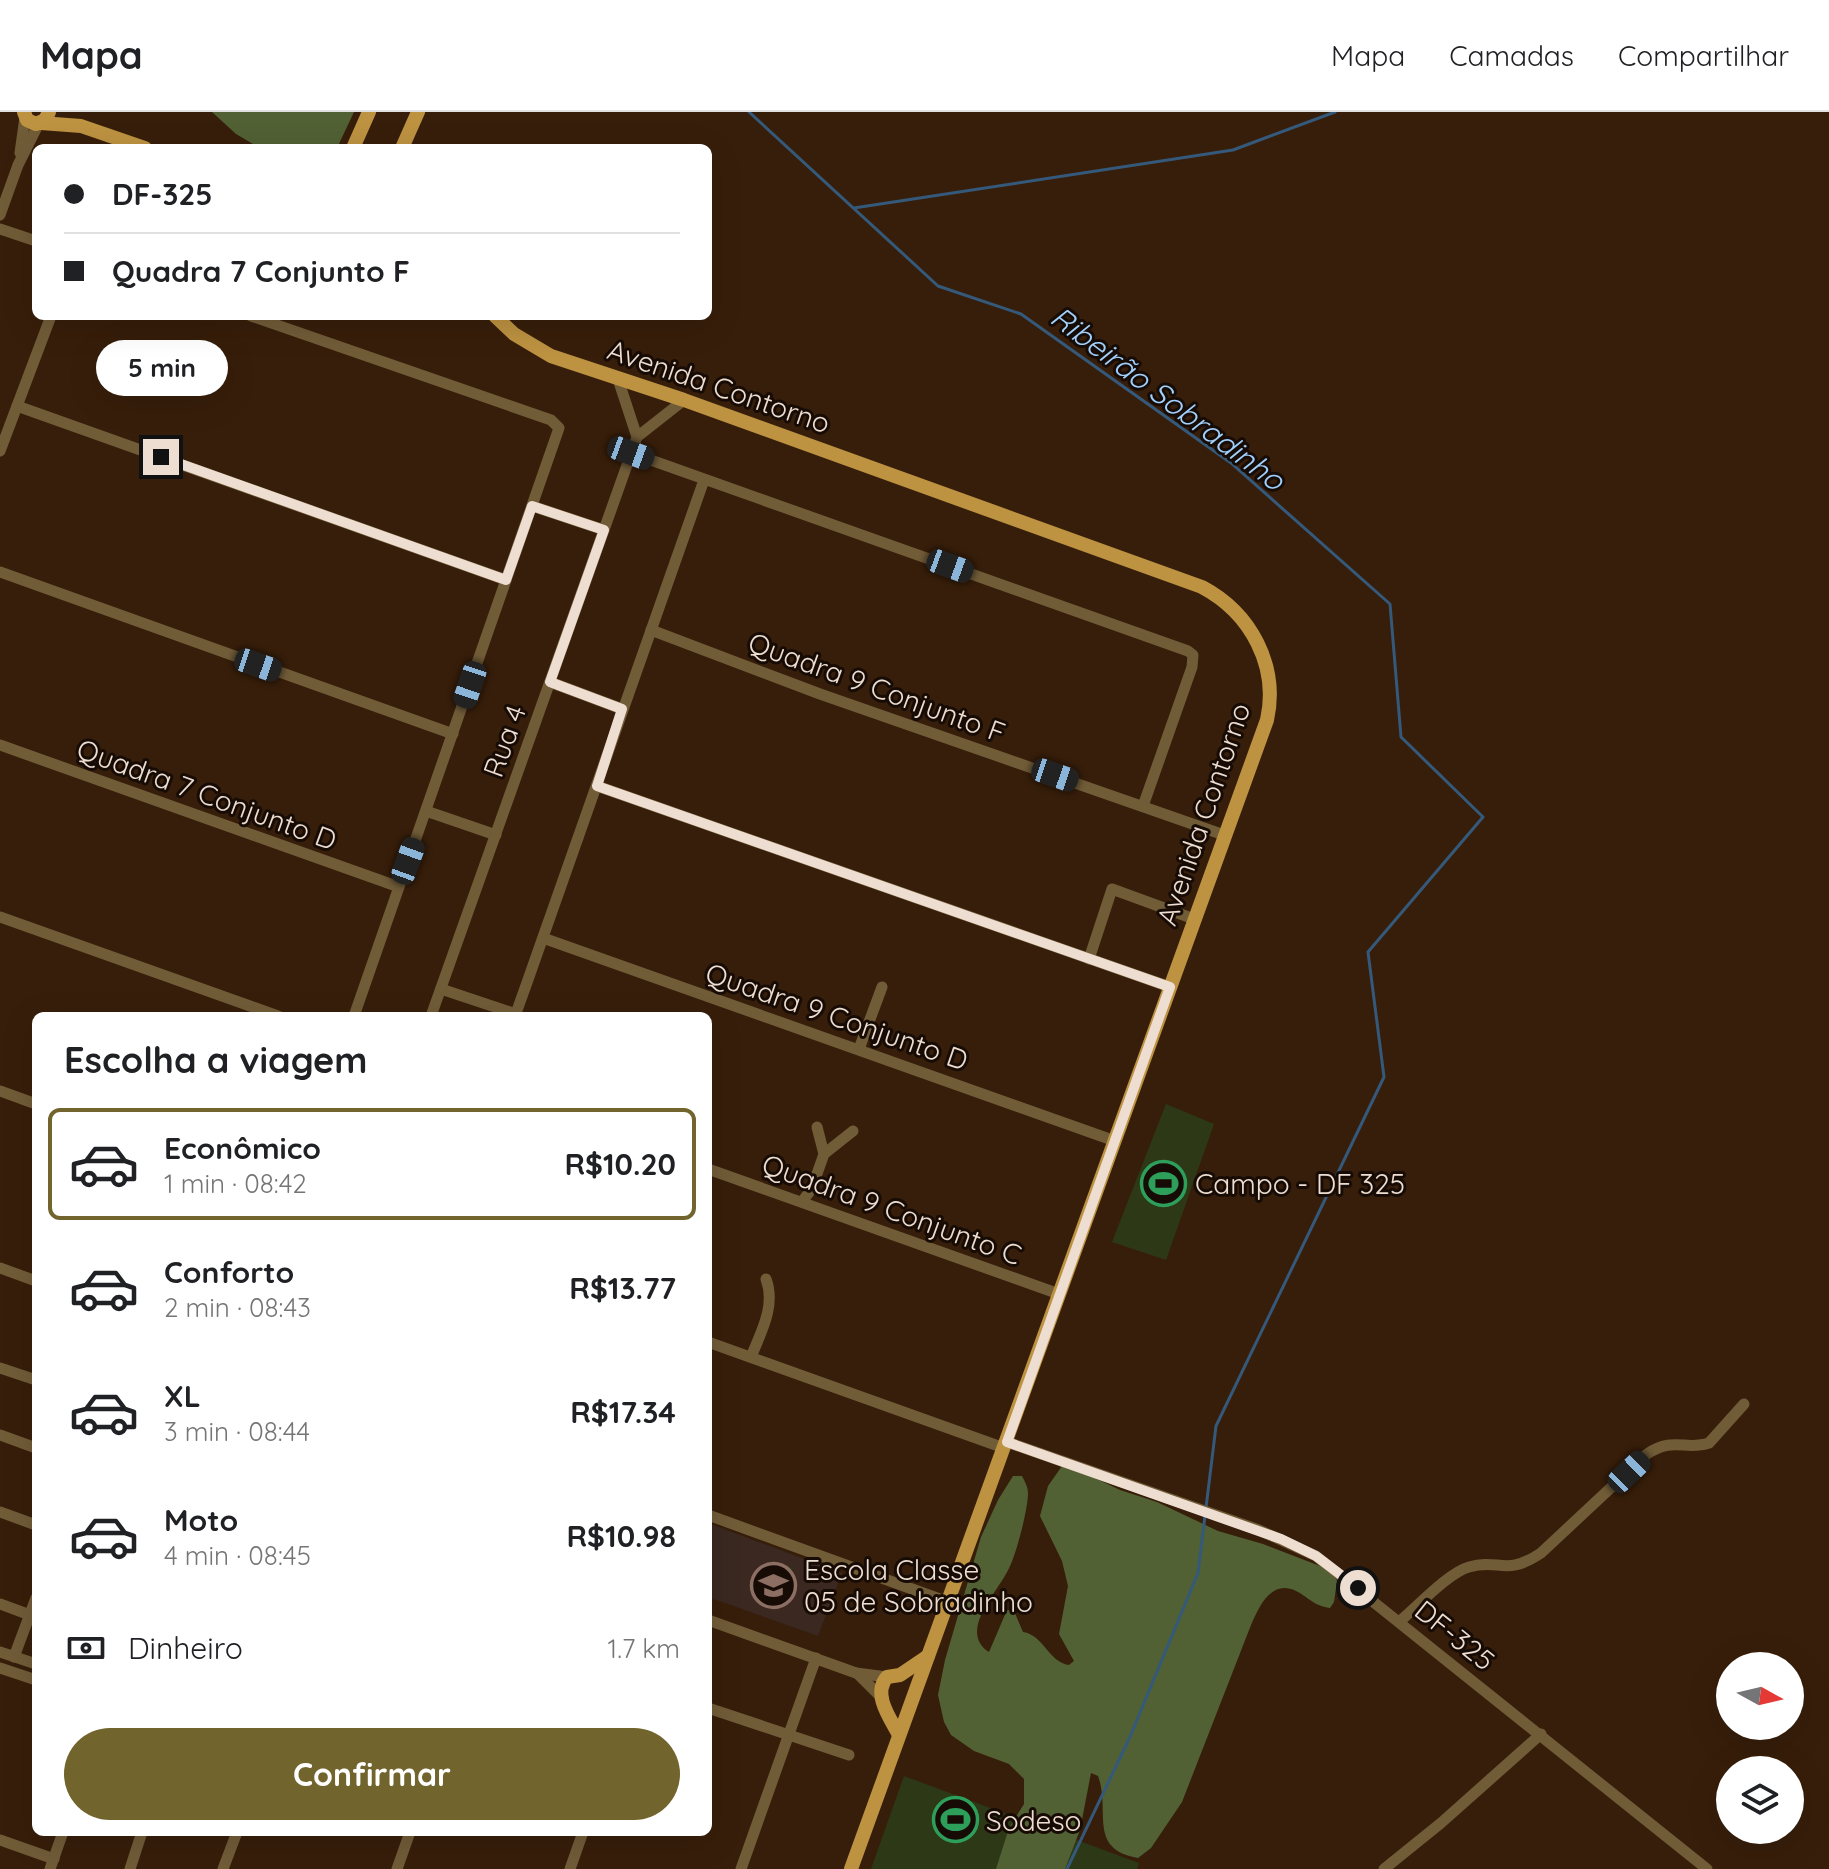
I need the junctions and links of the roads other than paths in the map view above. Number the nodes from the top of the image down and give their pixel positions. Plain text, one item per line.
1 (59, 112) edge
2 (369, 112) edge
3 (418, 112) edge
4 (32, 116) edge
5 (81, 126) junction
6 (133, 144) edge
7 (355, 144) edge
8 (404, 144) edge
9 (0, 215) edge
10 (0, 229) edge
11 (32, 240) edge
12 (49, 320) edge
13 (262, 320) edge
14 (499, 320) edge
15 (618, 379) junction
16 (684, 400) junction
17 (17, 406) junction
18 (637, 437) junction
19 (0, 451) edge
20 (631, 453) junction
21 (704, 480) junction
22 (532, 506) junction
23 (604, 530) junction
24 (0, 572) edge
25 (506, 580) junction
26 (651, 630) junction
27 (550, 682) junction
28 (622, 709) junction
29 (453, 734) junction
30 (0, 745) edge
31 (597, 786) junction
32 (1143, 806) junction
33 (426, 811) junction
34 (496, 835) junction
35 (1224, 835) junction
36 (399, 887) junction
37 (0, 917) edge
38 (1194, 919) junction
39 (543, 938) junction
40 (1089, 959) junction
41 (882, 987) dead end
42 (1170, 987) junction
43 (441, 989) junction
44 (267, 1012) edge
45 (355, 1012) edge
46 (432, 1012) edge
47 (507, 1012) edge
48 (517, 1012) edge
49 (859, 1049) junction
50 (0, 1091) edge
51 (32, 1103) edge
52 (817, 1127) dead end
53 (853, 1131) dead end
54 (1115, 1141) junction
55 (824, 1154) junction
56 (712, 1170) edge
57 (802, 1202) junction
58 (0, 1268) edge
59 (766, 1279) dead end
60 (32, 1280) edge
61 (1059, 1294) junction
62 (712, 1343) edge
63 (751, 1357) junction
64 (0, 1368) edge
65 (32, 1379) edge
66 (1744, 1404) dead end
67 (0, 1435) edge
68 (1006, 1445) junction
69 (32, 1447) edge
70 (0, 1512) edge
71 (712, 1516) edge
72 (32, 1524) edge
73 (948, 1602) junction
74 (0, 1604) edge
75 (32, 1609) edge
76 (30, 1615) junction
77 (712, 1621) edge
78 (1400, 1621) junction
79 (0, 1652) edge
80 (928, 1656) junction
81 (14, 1657) junction
82 (816, 1658) junction
83 (32, 1663) edge
84 (0, 1668) edge
85 (856, 1673) junction
86 (894, 1676) junction
87 (32, 1679) edge
88 (912, 1698) junction
89 (882, 1699) junction
90 (712, 1709) edge
91 (788, 1734) junction
92 (1541, 1734) junction
93 (899, 1735) junction
94 (849, 1755) dead end
95 (62, 1836) edge
96 (141, 1836) edge
97 (235, 1836) edge
98 (409, 1836) edge
99 (582, 1836) edge
100 (0, 1840) edge
101 (52, 1864) edge
102 (130, 1869) edge
103 (223, 1869) edge
104 (397, 1869) edge
105 (570, 1869) edge
106 (741, 1869) edge
107 (851, 1869) edge
108 (1384, 1869) edge
109 (1707, 1869) edge

1 - 5 main road
2 - 7 main road
3 - 8 main road
4 - 5 main road
4 - 9 street
5 - 6 main road
10 - 11 street
12 - 17 street
13 - 22 street
14 - 15 main road, Avenida Contorno
15 - 16 main road, Avenida Contorno
15 - 18 street
16 - 18 street
16 - 35 main road, Avenida Contorno
17 - 19 street
17 - 25 street
18 - 20 street, Rua 4
20 - 21 street
20 - 23 street, Rua 4
21 - 26 street
21 - 32 street
22 - 23 street
22 - 25 street
23 - 27 street, Rua 4
24 - 29 street
25 - 29 street
26 - 28 street
26 - 32 street, Quadra 9 Conjunto F
27 - 28 street
27 - 34 street, Rua 4
28 - 31 street
29 - 33 street
30 - 36 street, Quadra 7 Conjunto D
31 - 39 street
31 - 40 street
32 - 35 street, Quadra 9 Conjunto F
33 - 34 street
33 - 36 street
34 - 43 street, Rua 4
35 - 38 main road, Avenida Contorno
36 - 45 street
37 - 44 street
38 - 40 street
38 - 42 main road, Avenida Contorno
39 - 48 street
39 - 49 street, Quadra 9 Conjunto D
40 - 42 street
41 - 49 street
42 - 54 main road, Avenida Contorno
43 - 46 street, Rua 4
43 - 47 street
49 - 54 street, Quadra 9 Conjunto D
50 - 51 street
52 - 55 street
53 - 55 street
54 - 61 main road, Avenida Contorno
55 - 57 street
56 - 57 street, Quadra 9 Conjunto C
57 - 61 street, Quadra 9 Conjunto C
58 - 60 street
59 - 63 street
61 - 68 main road, Avenida Contorno
62 - 63 street, DF-325
63 - 68 street, DF-325
64 - 65 street
66 - 78 street
67 - 69 street
68 - 73 main road, Avenida Contorno
68 - 78 street, DF-325
70 - 72 street
71 - 73 street
73 - 80 main road, Avenida Contorno
74 - 76 street
75 - 76 street
76 - 81 street
77 - 82 street
78 - 92 street, DF-325
79 - 81 street
80 - 86 main road
80 - 88 main road, Avenida Contorno
81 - 83 street
82 - 85 street
82 - 91 street
84 - 87 street
85 - 86 street
85 - 89 street
86 - 88 main road
86 - 89 main road
88 - 89 main road
88 - 93 main road, Avenida Contorno
89 - 93 main road
90 - 91 street
91 - 94 street
91 - 106 street
92 - 108 street
92 - 109 street, DF-325
93 - 107 main road, Avenida Contorno
95 - 101 street
96 - 102 street
97 - 103 street
98 - 104 street
99 - 105 street
100 - 101 street

